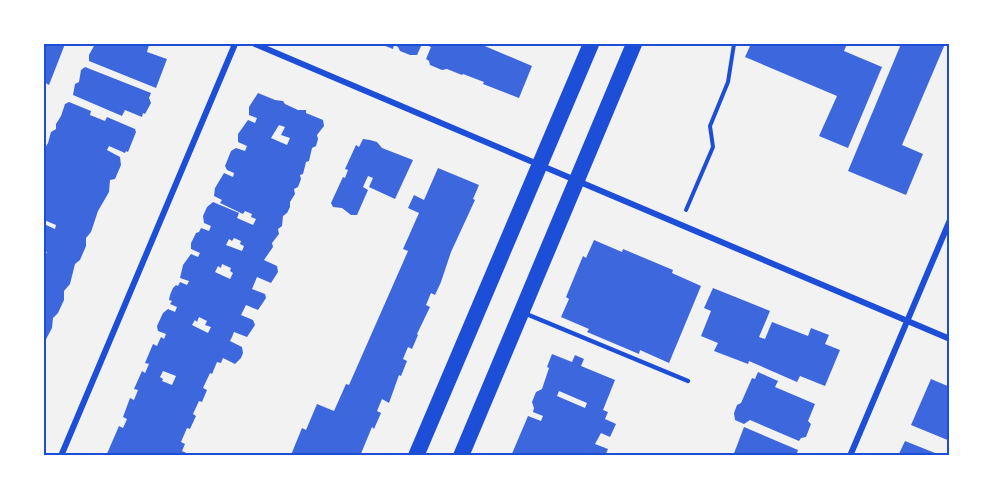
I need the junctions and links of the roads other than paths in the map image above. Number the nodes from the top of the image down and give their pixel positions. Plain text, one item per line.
1 (235, 44) edge
2 (255, 44) edge
3 (591, 44) edge
4 (633, 44) edge
5 (540, 165) junction
6 (576, 181) junction
7 (950, 220) edge
8 (521, 312) junction
9 (907, 322) junction
10 (950, 339) edge
11 (688, 381) dead end
12 (61, 456) edge
13 (416, 456) edge
14 (461, 456) edge
15 (850, 456) edge

1 - 12 street
2 - 5 street
3 - 5 highway
4 - 6 highway
5 - 6 street
5 - 13 highway
6 - 8 highway
6 - 9 street
7 - 9 street
8 - 11 lane
8 - 14 highway
9 - 10 street
9 - 15 street

